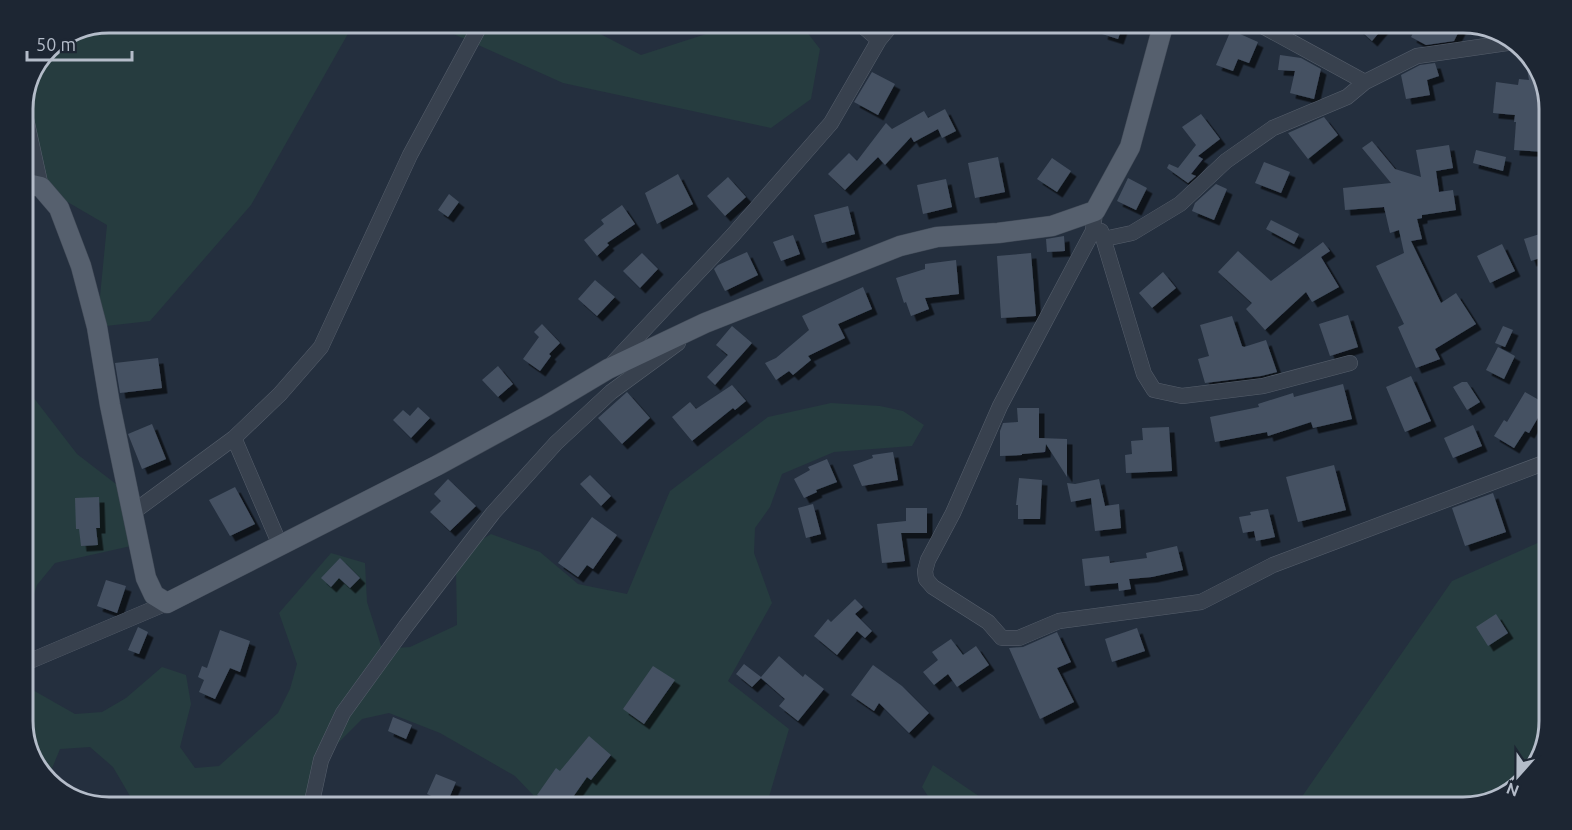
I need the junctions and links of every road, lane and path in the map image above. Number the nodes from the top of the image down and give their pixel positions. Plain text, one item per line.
1 (476, 33) edge
2 (871, 33) edge
3 (885, 33) edge
4 (1161, 33) edge
5 (1275, 33) edge
6 (879, 40) junction
7 (1501, 44) edge
8 (1365, 82) junction
9 (33, 186) edge
10 (1095, 211) junction
11 (1104, 239) junction
12 (705, 323) junction
13 (1350, 363) dead end
14 (608, 369) junction
15 (234, 438) junction
16 (1539, 465) edge
17 (132, 513) junction
18 (280, 545) junction
19 (166, 603) junction
20 (33, 661) edge
21 (313, 797) edge

1 - 15 street
2 - 6 street
3 - 6 street
4 - 10 main road
5 - 8 street
6 - 14 street
7 - 8 street
8 - 11 street
9 - 17 main road
10 - 11 street
10 - 12 main road
10 - 16 street
11 - 13 street
12 - 14 main road
12 - 21 street
14 - 18 main road
15 - 17 street
15 - 18 street
17 - 19 main road
18 - 19 main road
19 - 20 street

